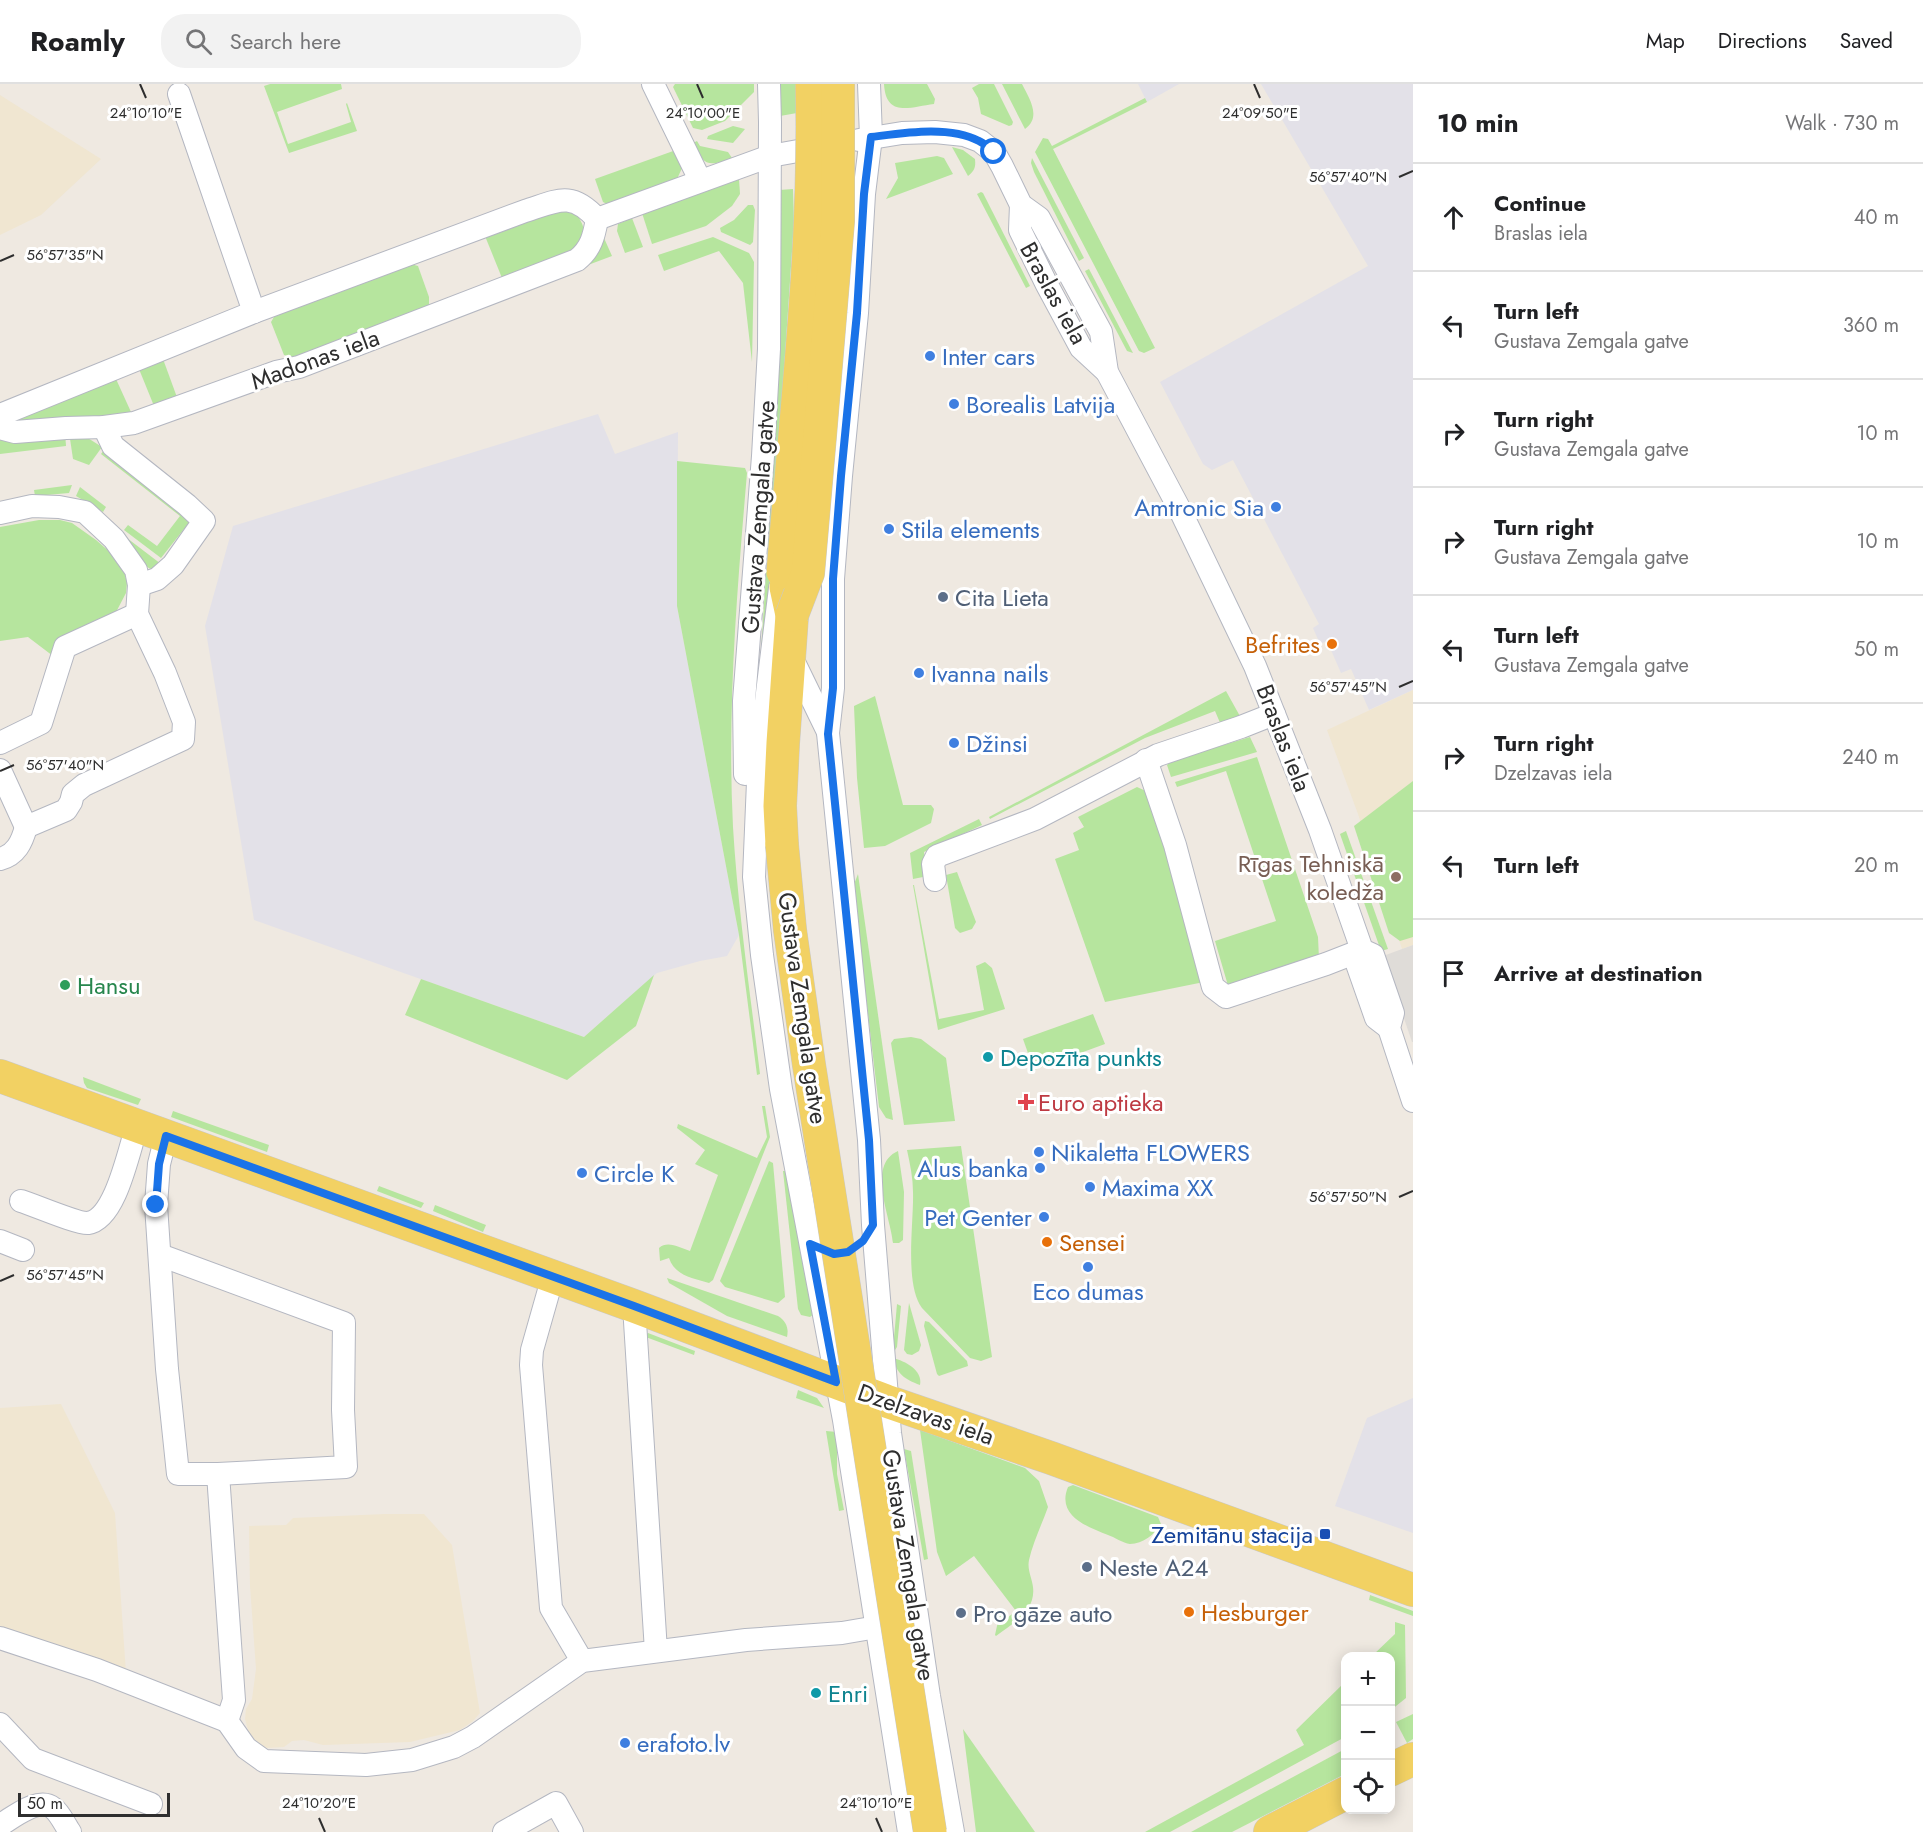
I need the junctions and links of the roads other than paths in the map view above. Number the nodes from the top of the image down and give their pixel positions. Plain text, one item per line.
1 (653, 84) edge
2 (769, 84) edge
3 (812, 84) edge
4 (838, 84) edge
5 (869, 84) edge
6 (179, 94) dead end
7 (871, 137) junction
8 (770, 156) junction
9 (700, 180) junction
10 (597, 219) junction
11 (254, 312) junction
12 (0, 416) edge
13 (104, 427) junction
14 (0, 428) edge
15 (0, 513) edge
16 (783, 572) junction
17 (139, 585) junction
18 (137, 614) junction
19 (792, 615) junction
20 (790, 652) junction
21 (1274, 714) junction
22 (828, 734) junction
23 (0, 743) edge
24 (1146, 760) junction
25 (0, 770) edge
26 (26, 827) junction
27 (0, 859) edge
28 (754, 877) junction
29 (935, 880) dead end
30 (1362, 950) junction
31 (0, 1076) edge
32 (1413, 1101) edge
33 (152, 1131) junction
34 (21, 1200) dead end
35 (873, 1225) junction
36 (0, 1241) edge
37 (810, 1244) junction
38 (22, 1250) dead end
39 (160, 1255) junction
40 (553, 1276) junction
41 (634, 1306) junction
42 (836, 1382) junction
43 (886, 1401) junction
44 (218, 1474) junction
45 (1412, 1590) edge
46 (877, 1627) junction
47 (0, 1638) edge
48 (656, 1651) junction
49 (582, 1661) junction
50 (227, 1721) junction
51 (0, 1724) edge
52 (1413, 1759) edge
53 (1395, 1768) edge
54 (1341, 1796) edge
55 (151, 1804) dead end
56 (0, 1825) edge
57 (70, 1832) edge
58 (504, 1832) edge
59 (572, 1832) edge
60 (909, 1832) edge
61 (930, 1832) edge
62 (953, 1832) edge
63 (1270, 1832) edge

1 - 9 street
2 - 8 street
3 - 16 main road, Gustava Zemgala gatve, bridge
4 - 19 main road, Gustava Zemgala gatve, bridge
5 - 7 street
6 - 11 street
7 - 8 street, Braslas iela
7 - 21 street, Braslas iela
7 - 22 street, Gustava Zemgala gatve
8 - 9 street
8 - 28 street, Gustava Zemgala gatve
9 - 10 street
10 - 11 street
10 - 13 street, Madonas iela
11 - 12 street
13 - 14 street, Madonas iela
13 - 17 street
15 - 17 street
16 - 19 main road, Gustava Zemgala gatve
16 - 28 street, Gustava Zemgala gatve
17 - 18 street
18 - 23 street
18 - 26 street
19 - 20 main road, Gustava Zemgala gatve
20 - 22 street, Gustava Zemgala gatve
20 - 61 main road, Gustava Zemgala gatve, bridge
21 - 24 street
21 - 30 street, Braslas iela
22 - 35 street, Gustava Zemgala gatve
24 - 29 street
24 - 30 street
25 - 26 street
26 - 27 street
28 - 37 street, Gustava Zemgala gatve
30 - 32 street, Braslas iela
31 - 33 main road, Dzelzavas iela
33 - 34 street
33 - 39 street
33 - 40 main road, Dzelzavas iela
35 - 37 street
35 - 43 street, Gustava Zemgala gatve
36 - 38 street
37 - 42 street, Gustava Zemgala gatve
39 - 44 street
39 - 44 street
40 - 41 main road, Dzelzavas iela
40 - 49 street
41 - 42 main road, Dzelzavas iela
41 - 48 street
42 - 43 main road, Dzelzavas iela
42 - 46 street, Gustava Zemgala gatve
43 - 45 main road, Dzelzavas iela
43 - 62 street, Gustava Zemgala gatve
44 - 50 street
46 - 48 street
46 - 60 street, Gustava Zemgala gatve
47 - 50 street
48 - 49 street
49 - 50 street
51 - 55 street
52 - 53 main road
54 - 63 main road
56 - 57 street
58 - 59 street

